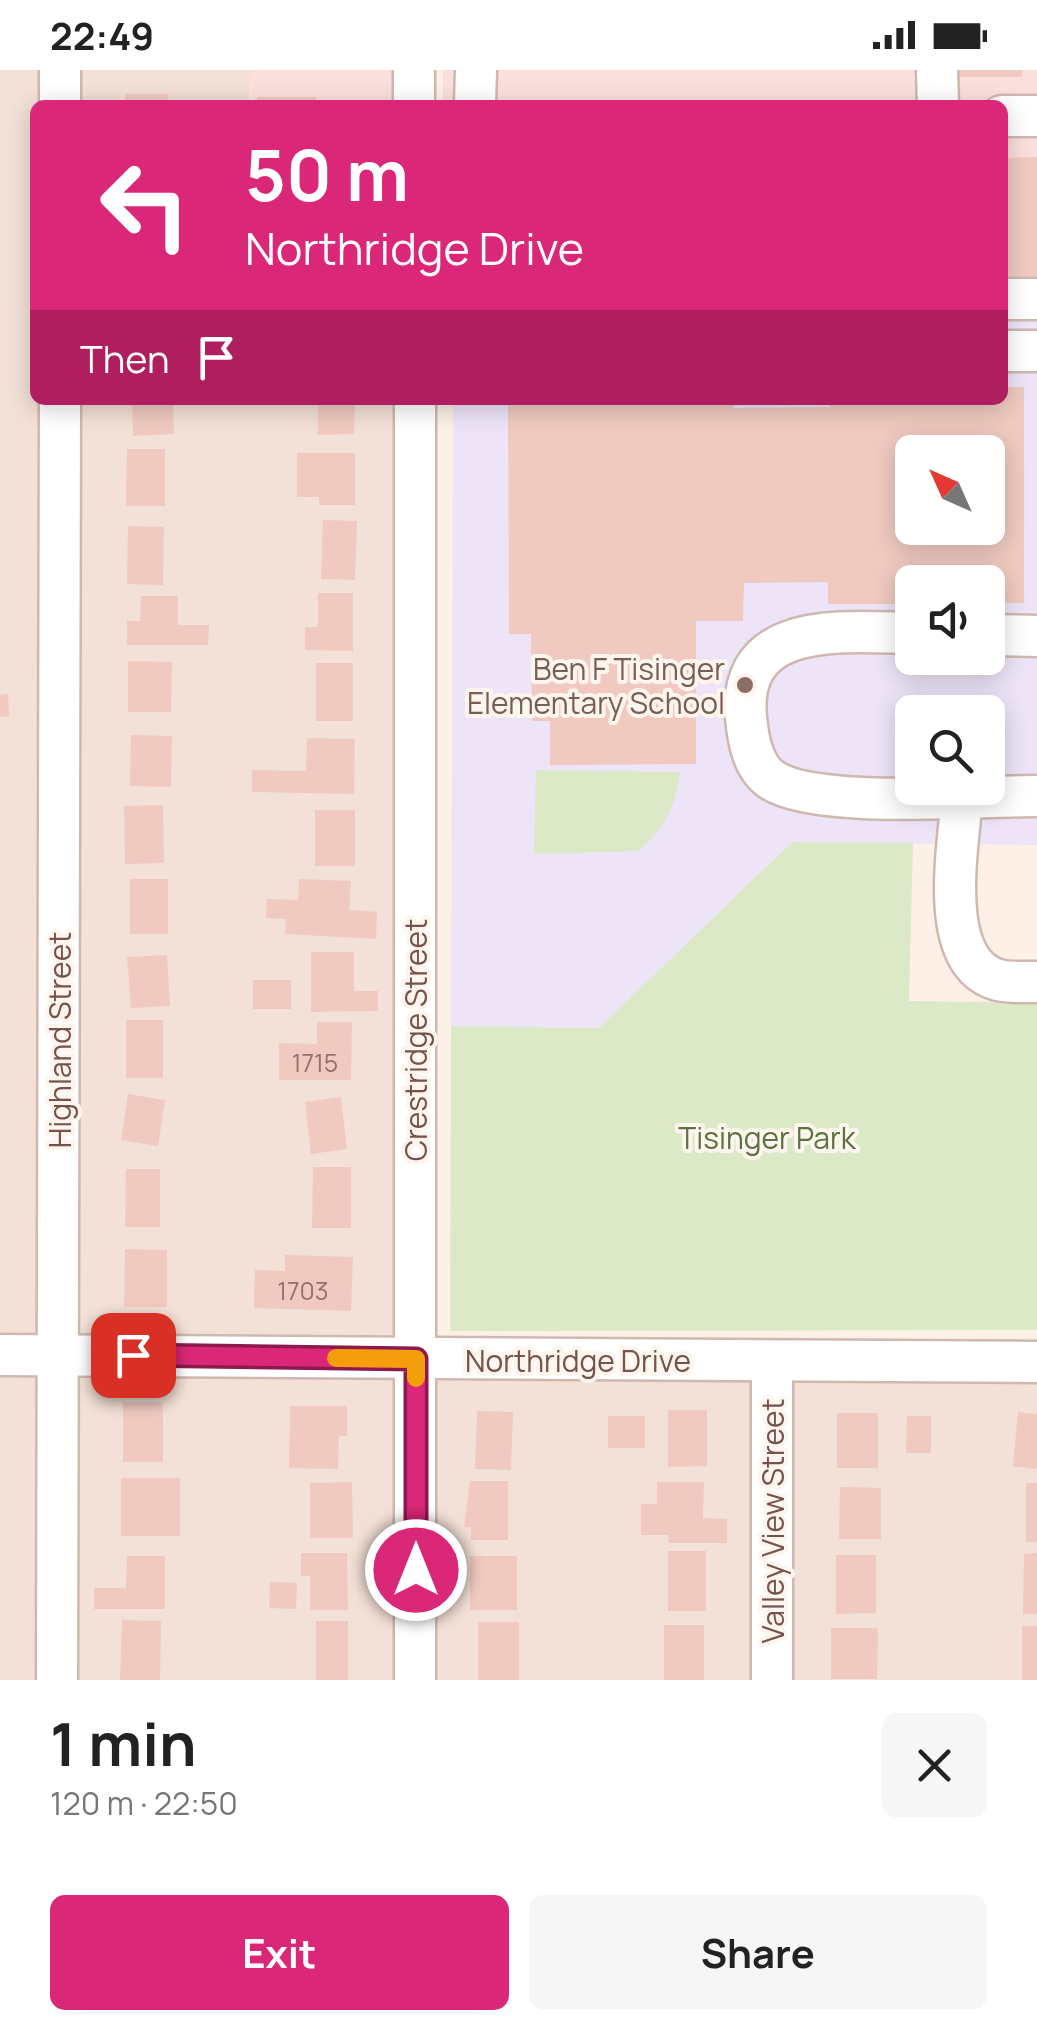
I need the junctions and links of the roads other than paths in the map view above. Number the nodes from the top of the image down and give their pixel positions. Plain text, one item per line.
1 (60, 70) edge
2 (414, 70) edge
3 (476, 70) edge
4 (937, 70) edge
5 (60, 100) edge
6 (414, 100) edge
7 (475, 100) edge
8 (938, 100) edge
9 (1008, 116) edge
10 (1037, 116) edge
11 (1008, 299) edge
12 (1037, 299) edge
13 (1008, 351) edge
14 (1037, 351) edge
15 (60, 405) edge
16 (414, 405) edge
17 (895, 633) edge
18 (1005, 635) edge
19 (1037, 636) edge
20 (895, 796) edge
21 (1005, 796) edge
22 (1037, 796) edge
23 (961, 805) edge
24 (1037, 982) edge
25 (59, 1354) junction
26 (0, 1355) edge
27 (416, 1359) junction
28 (772, 1362) junction
29 (1037, 1362) edge
30 (57, 1680) edge
31 (416, 1680) edge
32 (772, 1680) edge

1 - 5 street
2 - 6 street
3 - 7 street
4 - 8 street
9 - 10 street
11 - 12 street
13 - 14 street
15 - 25 street, Highland Street
16 - 27 street, Crestridge Street
17 - 20 street
18 - 19 street
21 - 22 street
23 - 24 street
25 - 26 street, Northridge Drive
25 - 27 street, Northridge Drive
25 - 30 street, Highland Street
27 - 28 street, Northridge Drive
27 - 31 street, Crestridge Street
28 - 29 street, Northridge Drive
28 - 32 street, Valley View Street

